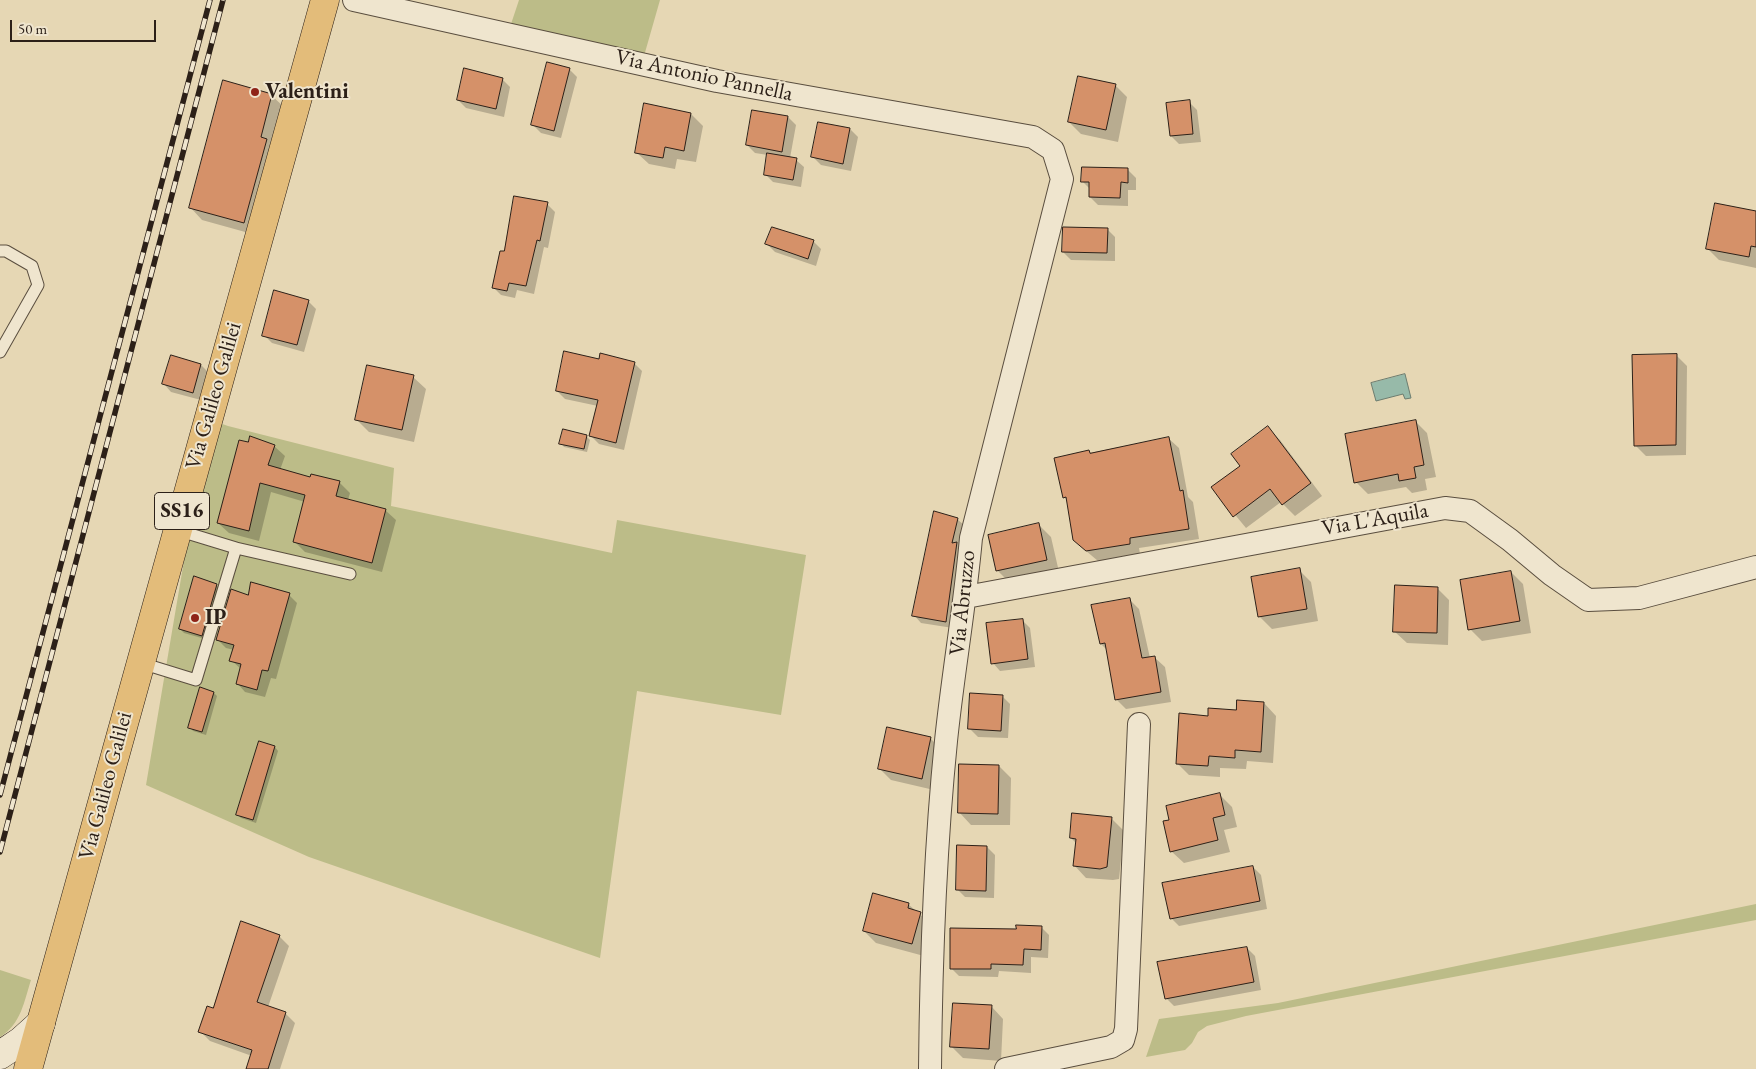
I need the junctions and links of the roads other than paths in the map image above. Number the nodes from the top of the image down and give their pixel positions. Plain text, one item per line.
1 (325, 0) edge
2 (354, 0) edge
3 (1053, 150) joint
4 (0, 251) edge
5 (0, 352) edge
6 (177, 530) junction
7 (236, 548) junction
8 (1756, 568) edge
9 (350, 574) dead end
10 (966, 597) junction
11 (140, 663) junction
12 (1139, 724) dead end
13 (41, 1023) junction
14 (0, 1055) edge
15 (28, 1069) edge
16 (930, 1069) edge
17 (1006, 1069) edge

1 - 6 main road, Via Galileo Galilei / SS16
2 - 3 street, Via Antonio Pannella
3 - 10 street, Via Abruzzo
4 - 5 lane
6 - 7 lane
6 - 11 main road, Via Galileo Galilei / SS16
7 - 9 lane
7 - 11 lane
8 - 10 street, Via L'Aquila
10 - 16 street, Via Abruzzo
11 - 13 main road, Via Galileo Galilei / SS16
12 - 17 street
13 - 14 street
13 - 15 main road, SS16

